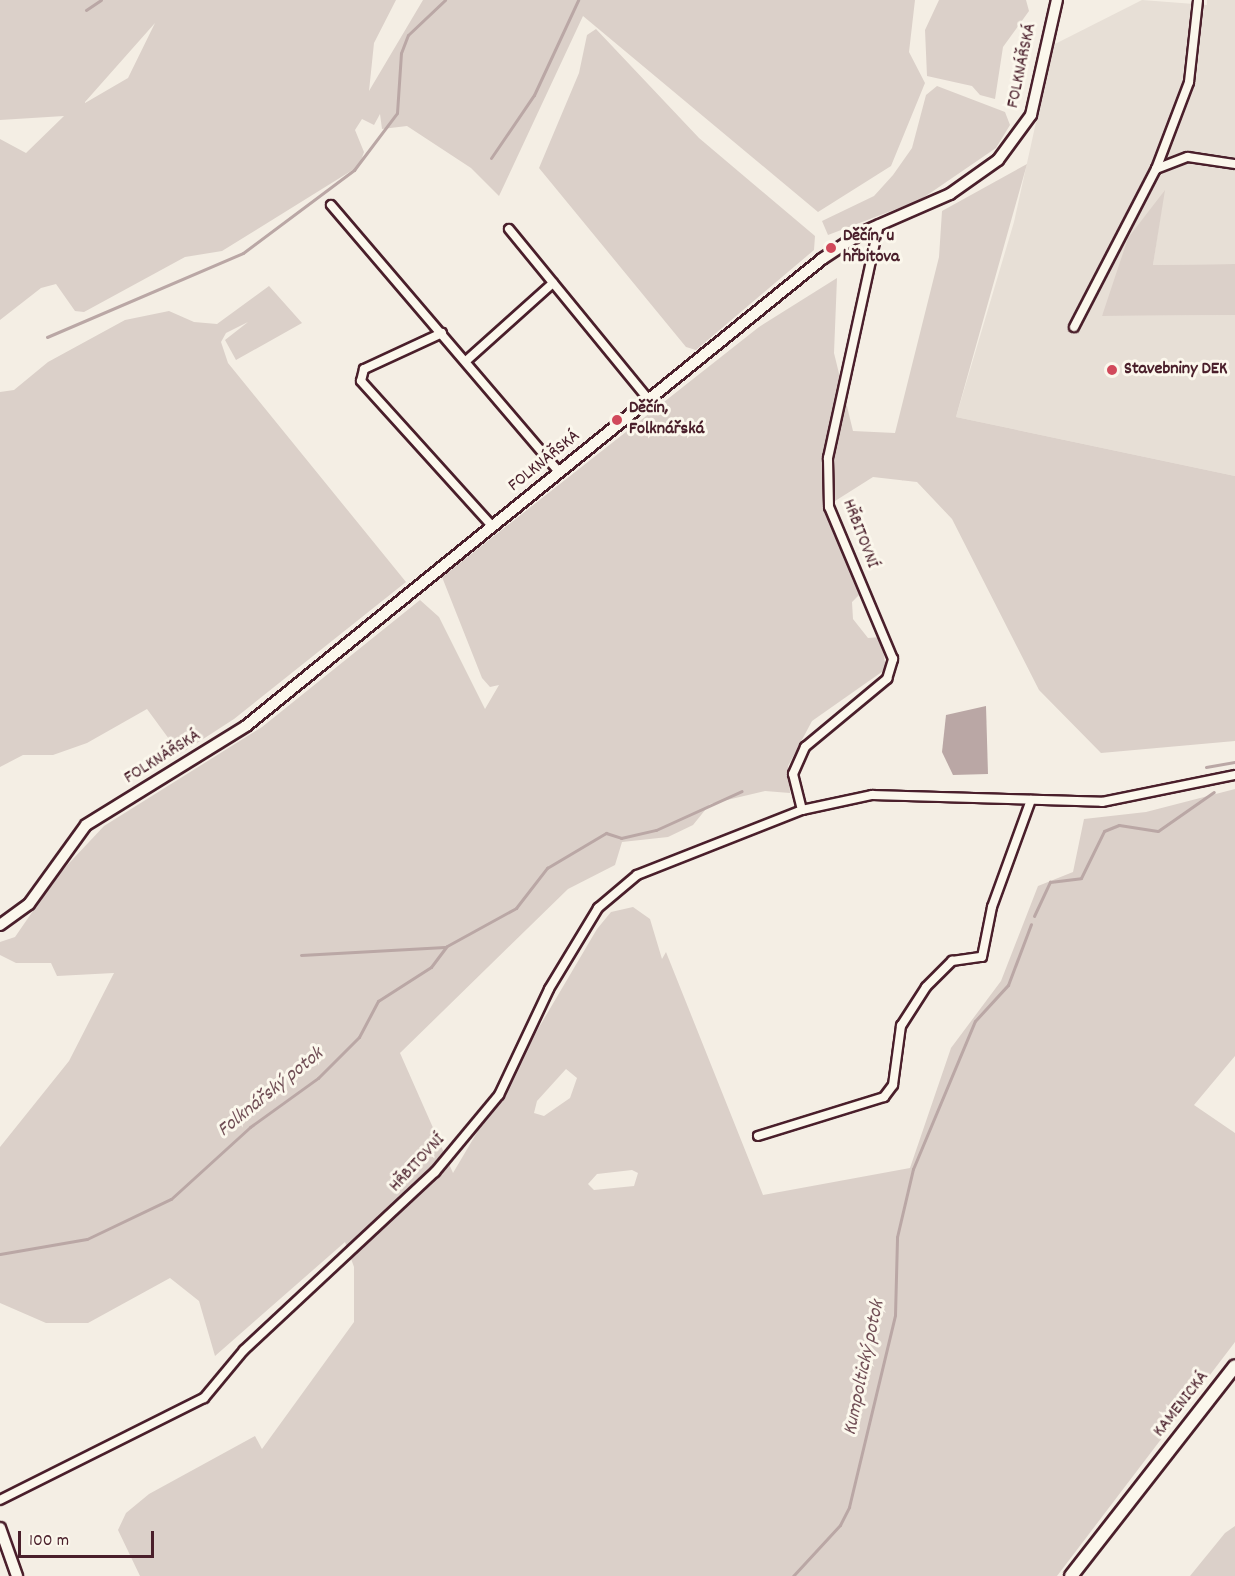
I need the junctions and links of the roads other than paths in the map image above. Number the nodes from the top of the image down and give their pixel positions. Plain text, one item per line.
1 (1057, 0) edge
2 (1198, 0) edge
3 (1235, 164) edge
4 (1156, 169) junction
5 (331, 205) dead end
6 (879, 225) junction
7 (509, 229) dead end
8 (554, 283) junction
9 (1074, 327) dead end
10 (442, 333) junction
11 (466, 361) junction
12 (649, 400) junction
13 (559, 472) junction
14 (492, 526) junction
15 (1235, 775) edge
16 (1031, 801) junction
17 (802, 810) junction
18 (1, 925) edge
19 (758, 1136) dead end
20 (1235, 1366) edge
21 (0, 1500) edge
22 (0, 1528) edge
23 (16, 1576) edge
24 (1071, 1576) edge

1 - 6 street, FOLKNÁŘSKÁ
2 - 4 street
3 - 4 street
4 - 9 street
5 - 10 street
6 - 12 street, FOLKNÁŘSKÁ
6 - 17 street, HŘBITOVNÍ
7 - 8 street
8 - 11 street
8 - 12 street
10 - 11 street
10 - 14 street
11 - 13 street
12 - 13 street, FOLKNÁŘSKÁ
13 - 14 street, FOLKNÁŘSKÁ
14 - 18 street, FOLKNÁŘSKÁ
15 - 16 street, HŘBITOVNÍ
16 - 17 street, HŘBITOVNÍ
16 - 19 street
17 - 21 street, HŘBITOVNÍ
20 - 24 main road, KAMENICKÁ
22 - 23 street

